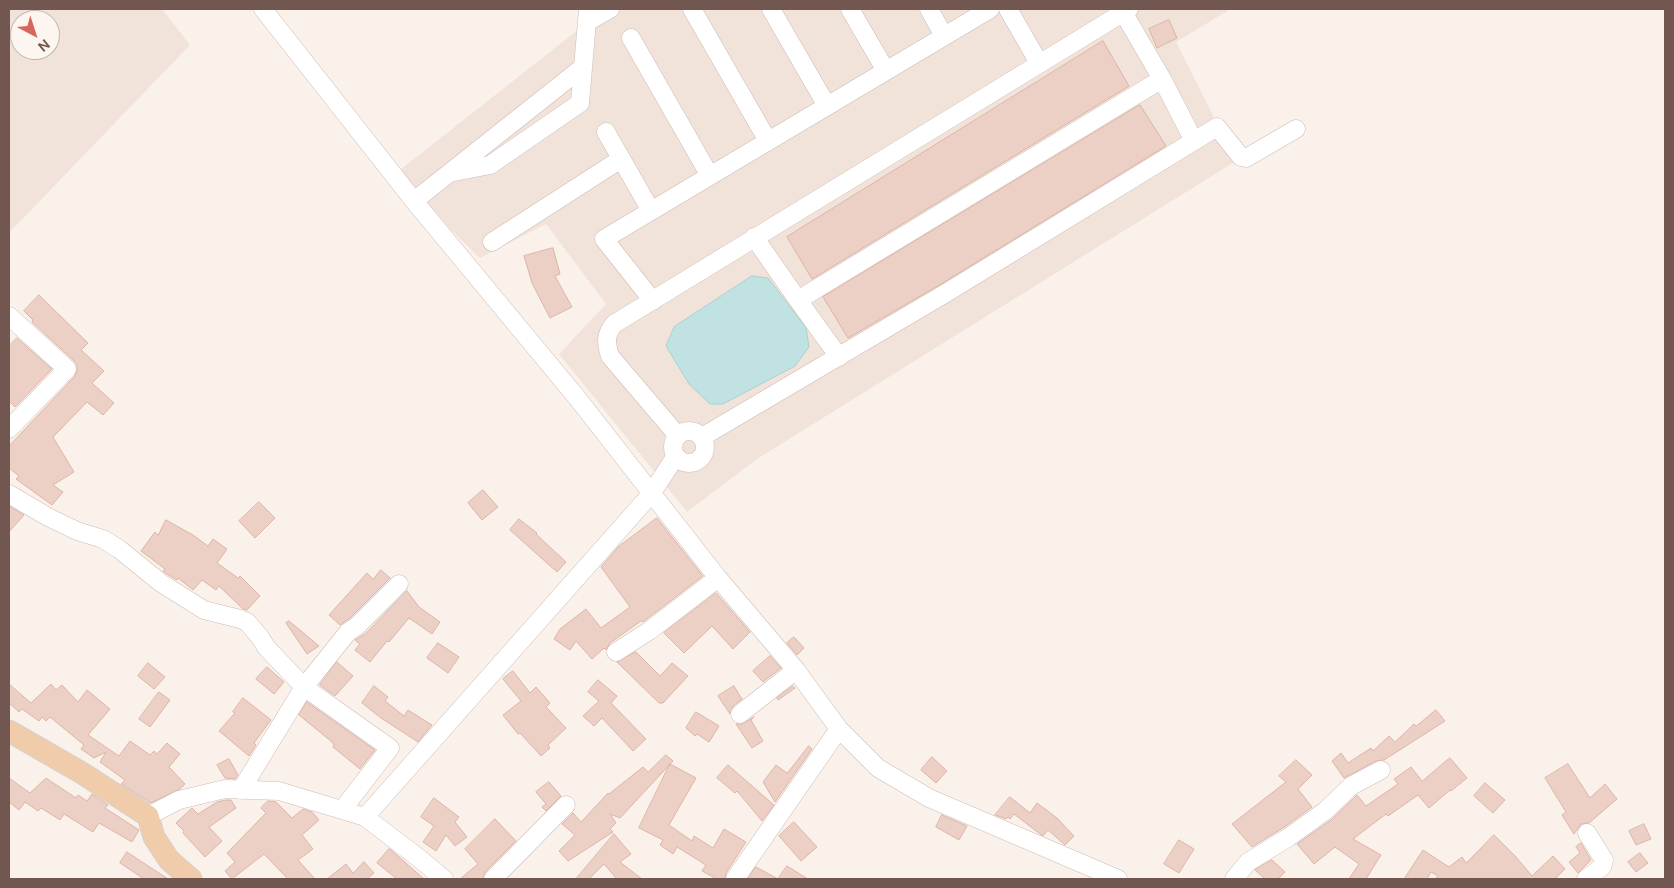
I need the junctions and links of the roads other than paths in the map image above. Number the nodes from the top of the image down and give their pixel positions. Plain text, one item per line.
1 (263, 9) edge
2 (610, 9) edge
3 (692, 9) edge
4 (771, 9) edge
5 (850, 9) edge
6 (929, 9) edge
7 (990, 9) edge
8 (1008, 9) edge
9 (1126, 10) edge
10 (588, 16) edge
11 (944, 36) junction
12 (631, 38) dead end
13 (1039, 63) junction
14 (583, 67) junction
15 (886, 71) junction
16 (1162, 79) junction
17 (827, 106) junction
18 (1296, 129) dead end
19 (606, 132) dead end
20 (768, 141) junction
21 (1194, 141) junction
22 (621, 159) junction
23 (448, 173) junction
24 (710, 176) junction
25 (414, 201) junction
26 (651, 211) junction
27 (754, 237) junction
28 (492, 242) dead end
29 (9, 300) edge
30 (798, 300) junction
31 (653, 301) junction
32 (9, 311) edge
33 (9, 316) edge
34 (839, 357) junction
35 (9, 429) edge
36 (678, 436) junction
37 (702, 437) junction
38 (676, 456) junction
39 (9, 494) edge
40 (651, 494) junction
41 (718, 578) junction
42 (399, 584) dead end
43 (616, 652) dead end
44 (796, 670) junction
45 (304, 687) junction
46 (740, 714) dead end
47 (839, 729) junction
48 (9, 731) edge
49 (1381, 770) dead end
50 (241, 790) junction
51 (566, 805) dead end
52 (342, 810) junction
53 (148, 816) junction
54 (364, 818) junction
55 (1587, 833) dead end
56 (191, 879) edge
57 (444, 879) edge
58 (492, 879) edge
59 (735, 879) edge
60 (1118, 879) edge
61 (1234, 879) edge
62 (1586, 879) edge

1 - 25 street
2 - 10 street
3 - 20 street
4 - 17 street
5 - 15 street
6 - 11 street
7 - 11 street
8 - 13 street
9 - 13 street
9 - 16 street
10 - 14 street
11 - 15 street
12 - 24 street
13 - 27 street
14 - 23 street
14 - 23 street
15 - 17 street
16 - 21 street
16 - 30 street
17 - 20 street
18 - 21 street
19 - 22 street
20 - 24 street
21 - 34 street
22 - 26 street
22 - 28 street
23 - 25 street
24 - 26 street
25 - 40 street
26 - 31 street
27 - 30 street
27 - 31 street
29 - 32 street
30 - 34 street
31 - 36 street
33 - 35 street
34 - 37 street
36 - 37 street
36 - 38 street
37 - 38 street
38 - 40 street
39 - 45 street
40 - 41 street
40 - 54 street
41 - 43 street
41 - 44 street
42 - 45 street
44 - 46 street
44 - 47 street
45 - 50 street
45 - 52 street
47 - 59 street
47 - 60 street
48 - 53 main road
49 - 61 street
50 - 52 street
50 - 53 street
51 - 58 street
52 - 54 street
53 - 56 main road
54 - 57 street
55 - 62 street

